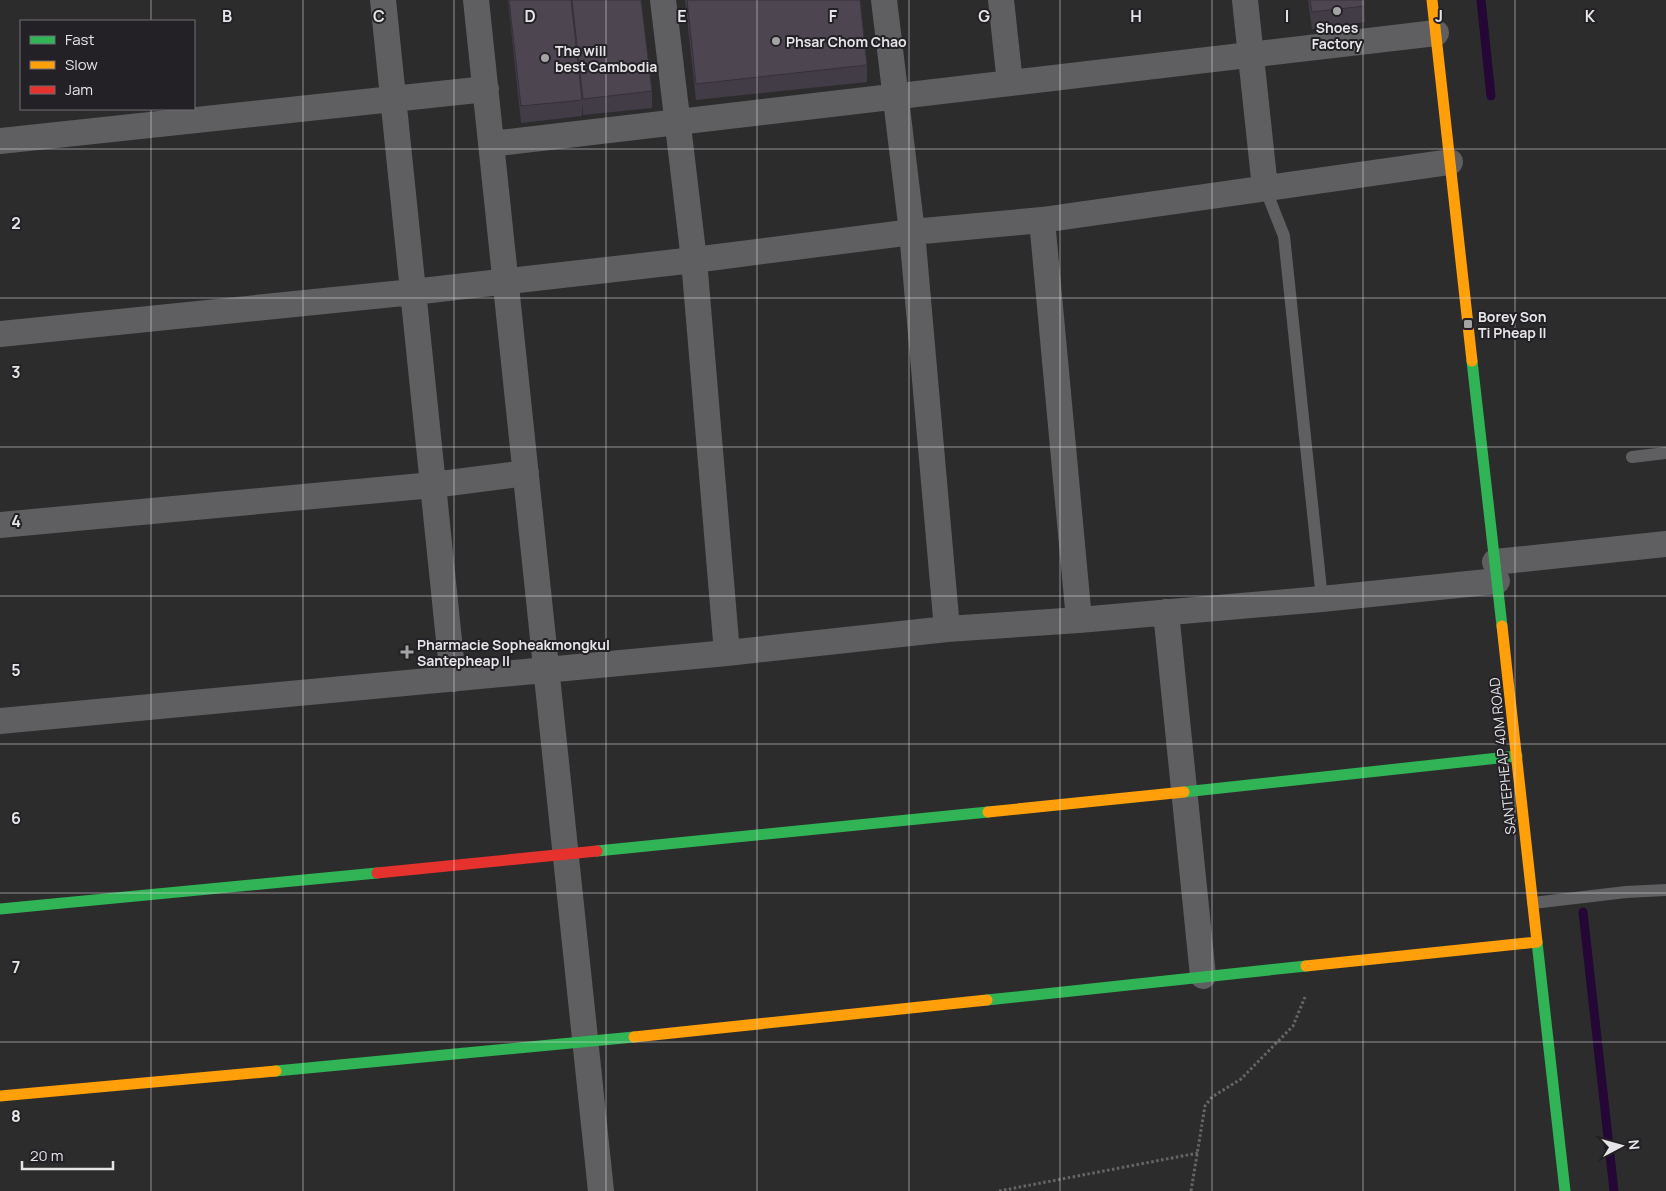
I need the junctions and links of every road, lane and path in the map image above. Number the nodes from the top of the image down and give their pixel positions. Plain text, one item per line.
1 (383, 0) edge
2 (476, 0) edge
3 (663, 0) edge
4 (884, 0) edge
5 (1001, 0) edge
6 (1245, 0) edge
7 (1432, 0) edge
8 (1436, 33) junction
9 (1251, 55) junction
10 (1010, 83) junction
11 (486, 89) junction
12 (896, 96) junction
13 (393, 98) junction
14 (678, 122) junction
15 (0, 141) edge
16 (492, 144) junction
17 (1450, 162) junction
18 (1265, 188) junction
19 (1042, 220) junction
20 (912, 232) junction
21 (694, 260) junction
22 (506, 282) junction
23 (413, 292) junction
24 (0, 334) edge
25 (1666, 453) edge
26 (1632, 457) dead end
27 (526, 473) junction
28 (433, 486) junction
29 (0, 526) edge
30 (1666, 544) edge
31 (1496, 571) junction
32 (1322, 599) junction
33 (1166, 612) junction
34 (1079, 620) junction
35 (947, 629) junction
36 (727, 653) junction
37 (546, 669) junction
38 (453, 679) junction
39 (0, 721) edge
40 (1517, 756) junction
41 (1183, 792) junction
42 (566, 855) junction
43 (1666, 890) edge
44 (1533, 904) junction
45 (0, 909) edge
46 (1537, 942) junction
47 (1319, 964) junction
48 (1203, 976) junction
49 (585, 1042) junction
50 (0, 1096) edge
51 (1198, 1152) junction
52 (601, 1191) edge
53 (998, 1191) edge
54 (1191, 1191) edge
55 (1565, 1191) edge

1 - 13 street
2 - 11 street
3 - 14 street
4 - 12 street
5 - 10 street
6 - 9 street
7 - 8 street, SANTEPHEAP 40M ROAD
8 - 9 street
8 - 17 street, SANTEPHEAP 40M ROAD
9 - 10 street
9 - 18 street
10 - 12 street
11 - 13 street
11 - 16 street
12 - 14 street
12 - 20 street
13 - 15 street
13 - 23 street
14 - 16 street
14 - 21 street
16 - 22 street
17 - 18 street
17 - 31 street, SANTEPHEAP 40M ROAD
18 - 19 street
18 - 32 lane
19 - 20 street
19 - 34 street
20 - 21 street
20 - 35 street
21 - 22 street
21 - 36 street
22 - 23 street
22 - 27 street
23 - 24 street
23 - 28 street
25 - 26 lane
27 - 28 street
27 - 37 street
28 - 29 street
28 - 38 street
30 - 31 street
31 - 32 street
31 - 40 street, SANTEPHEAP 40M ROAD
32 - 33 street
33 - 34 street
33 - 41 street
34 - 35 street
35 - 36 street
36 - 37 street
37 - 38 street
37 - 42 street
38 - 39 street
40 - 41 street
40 - 44 street, SANTEPHEAP 40M ROAD
41 - 42 street
41 - 48 street
42 - 45 street
42 - 49 street
43 - 44 lane
44 - 46 street, SANTEPHEAP 40M ROAD
46 - 47 street
46 - 55 street, SANTEPHEAP 40M ROAD
47 - 48 street
47 - 51 path
48 - 49 street
49 - 50 street
49 - 52 street
51 - 53 path
51 - 54 path

